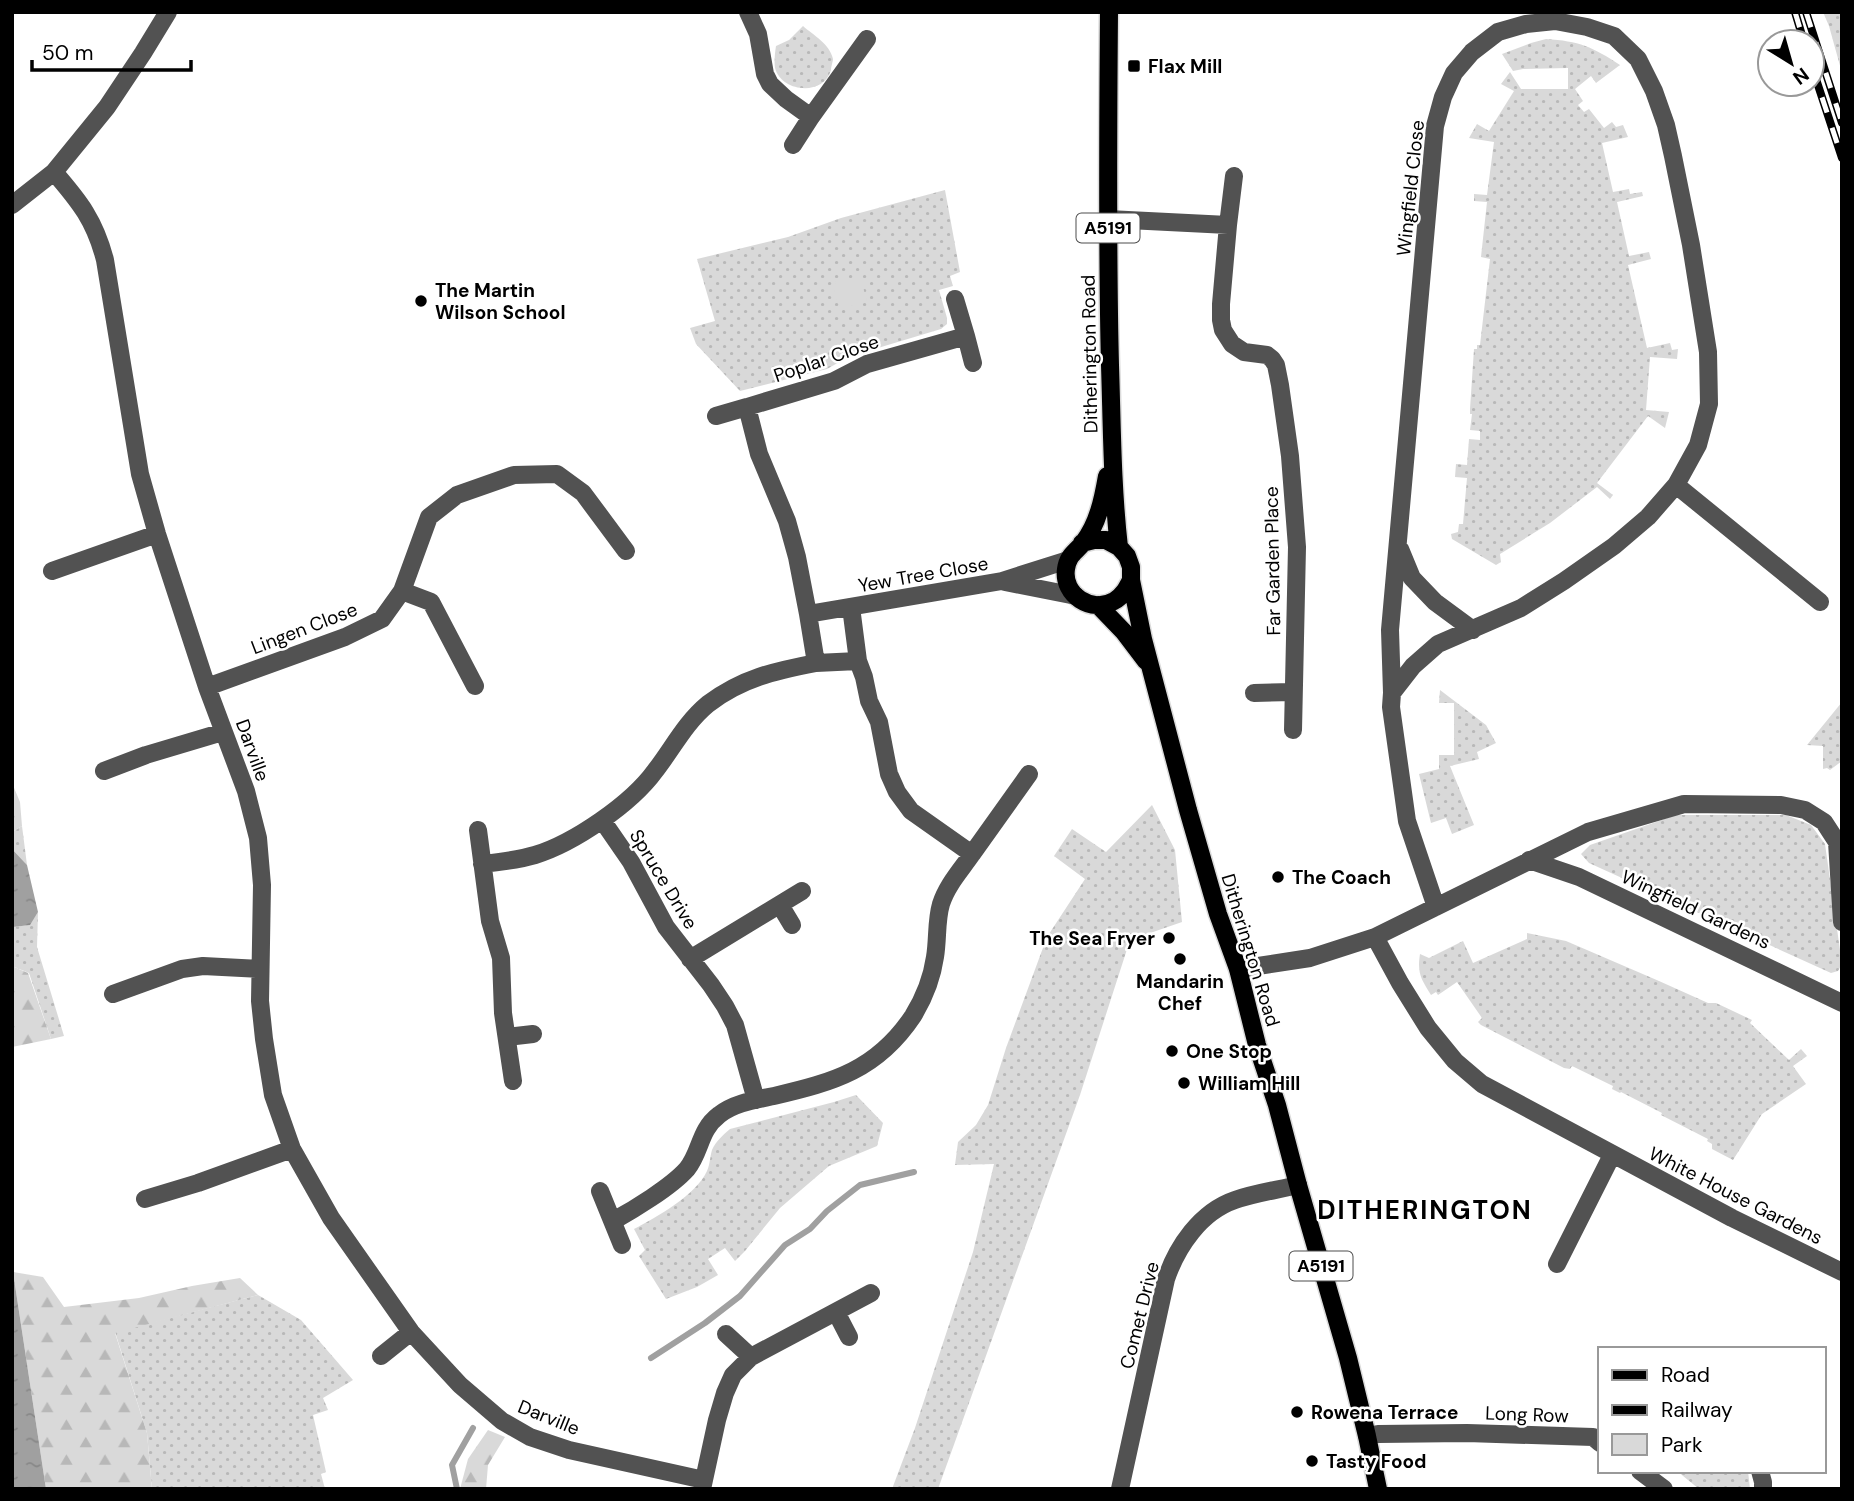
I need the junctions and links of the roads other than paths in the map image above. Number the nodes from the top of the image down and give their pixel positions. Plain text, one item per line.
1 (168, 12) edge
2 (748, 12) edge
3 (1109, 12) edge
4 (867, 39) dead end
5 (811, 117) junction
6 (793, 145) dead end
7 (54, 172) junction
8 (1234, 176) dead end
9 (12, 205) edge
10 (1108, 219) junction
11 (1227, 225) junction
12 (955, 299) dead end
13 (966, 336) junction
14 (973, 363) dead end
15 (747, 407) junction
16 (716, 416) dead end
17 (1112, 443) junction
18 (1676, 485) junction
19 (157, 534) junction
20 (1082, 543) junction
21 (1398, 546) junction
22 (1118, 547) junction
23 (626, 551) dead end
24 (1068, 559) junction
25 (52, 571) dead end
26 (1131, 580) junction
27 (1002, 581) junction
28 (402, 591) junction
29 (1076, 596) junction
30 (1820, 602) dead end
31 (1098, 605) junction
32 (851, 607) junction
33 (808, 614) junction
34 (1473, 630) junction
35 (858, 661) junction
36 (816, 663) junction
37 (1151, 667) junction
38 (475, 686) dead end
39 (208, 687) junction
40 (1293, 692) junction
41 (1254, 693) dead end
42 (1392, 693) junction
43 (1293, 730) dead end
44 (223, 732) junction
45 (104, 771) dead end
46 (1029, 774) dead end
47 (602, 820) junction
48 (478, 830) dead end
49 (972, 854) junction
50 (1530, 860) junction
51 (482, 864) junction
52 (803, 891) dead end
53 (780, 905) junction
54 (1436, 907) junction
55 (1842, 922) edge
56 (792, 925) dead end
57 (1376, 937) junction
58 (690, 959) junction
59 (260, 969) junction
60 (1238, 969) junction
61 (113, 994) dead end
62 (1842, 1003) edge
63 (533, 1034) dead end
64 (507, 1037) junction
65 (513, 1081) dead end
66 (756, 1100) junction
67 (292, 1149) junction
68 (1612, 1155) junction
69 (1298, 1185) junction
70 (600, 1191) dead end
71 (145, 1199) dead end
72 (613, 1221) junction
73 (622, 1245) dead end
74 (1557, 1264) dead end
75 (1842, 1272) edge
76 (872, 1293) dead end
77 (836, 1312) junction
78 (411, 1332) junction
79 (726, 1334) dead end
80 (849, 1337) dead end
81 (381, 1356) dead end
82 (751, 1357) junction
83 (1367, 1436) junction
84 (1598, 1439) edge
85 (1643, 1473) edge
86 (703, 1484) edge
87 (1120, 1489) edge
88 (1378, 1489) edge
89 (1664, 1489) edge

1 - 7 street
2 - 5 street
3 - 10 main road, Ditherington Road / A5191
4 - 5 street
5 - 6 street
7 - 9 street
7 - 19 street, Darville
8 - 11 street
10 - 11 street
10 - 17 main road, Ditherington Road / A5191
11 - 40 street, Far Garden Place
12 - 13 street
13 - 14 street
13 - 15 street, Poplar Close
15 - 16 street, Poplar Close
15 - 33 street
17 - 20 main road, Ditherington Road / A5191
17 - 22 main road, Ditherington Road / A5191
18 - 21 street, Wingfield Close
18 - 30 street
18 - 34 street, Wingfield Close
19 - 25 street
19 - 39 street, Darville
20 - 22 main road
20 - 24 main road, Ditherington Road / A5191
21 - 34 street, Wingfield Close
21 - 42 street, Wingfield Close
22 - 26 main road, Ditherington Road / A5191
23 - 28 street, Lingen Close
24 - 27 street, Yew Tree Close
24 - 29 main road
26 - 31 main road
26 - 37 main road, Ditherington Road / A5191
27 - 29 street, Yew Tree Close
27 - 32 street, Yew Tree Close
28 - 38 street
28 - 39 street, Lingen Close
29 - 31 main road, Ditherington Road / A5191
31 - 37 main road, Ditherington Road / A5191
32 - 33 street, Yew Tree Close
32 - 35 street, Yew Tree Close
33 - 36 street
34 - 42 street, Wingfield Close
35 - 36 street
35 - 49 street, Yew Tree Close
36 - 47 street
37 - 60 main road, Ditherington Road / A5191
39 - 44 street, Darville
40 - 41 street
40 - 43 street, Far Garden Place
42 - 54 street, Wingfield Close
44 - 45 street
44 - 59 street, Darville
46 - 49 street
47 - 51 street
47 - 58 street, Spruce Drive
48 - 51 street
49 - 66 street
50 - 54 street
50 - 55 street
50 - 62 street, Wingfield Gardens
51 - 64 street
52 - 53 street, Spruce Drive
53 - 56 street
53 - 58 street, Spruce Drive
54 - 57 street
57 - 60 street
57 - 68 street, White House Gardens
58 - 66 street, Spruce Drive
59 - 61 street
59 - 67 street, Darville
60 - 69 main road, Ditherington Road / A5191
63 - 64 street
64 - 65 street
66 - 72 street
67 - 71 street
67 - 78 street, Darville
68 - 74 street
68 - 75 street, White House Gardens
69 - 83 main road, Ditherington Road / A5191
69 - 87 street, Comet Drive
70 - 72 street
72 - 73 street
76 - 77 street
77 - 80 street
77 - 82 street
78 - 81 street
78 - 86 street, Darville
79 - 82 street
82 - 86 street
83 - 84 street, Long Row
83 - 88 main road, Ditherington Road / A5191
85 - 89 street

